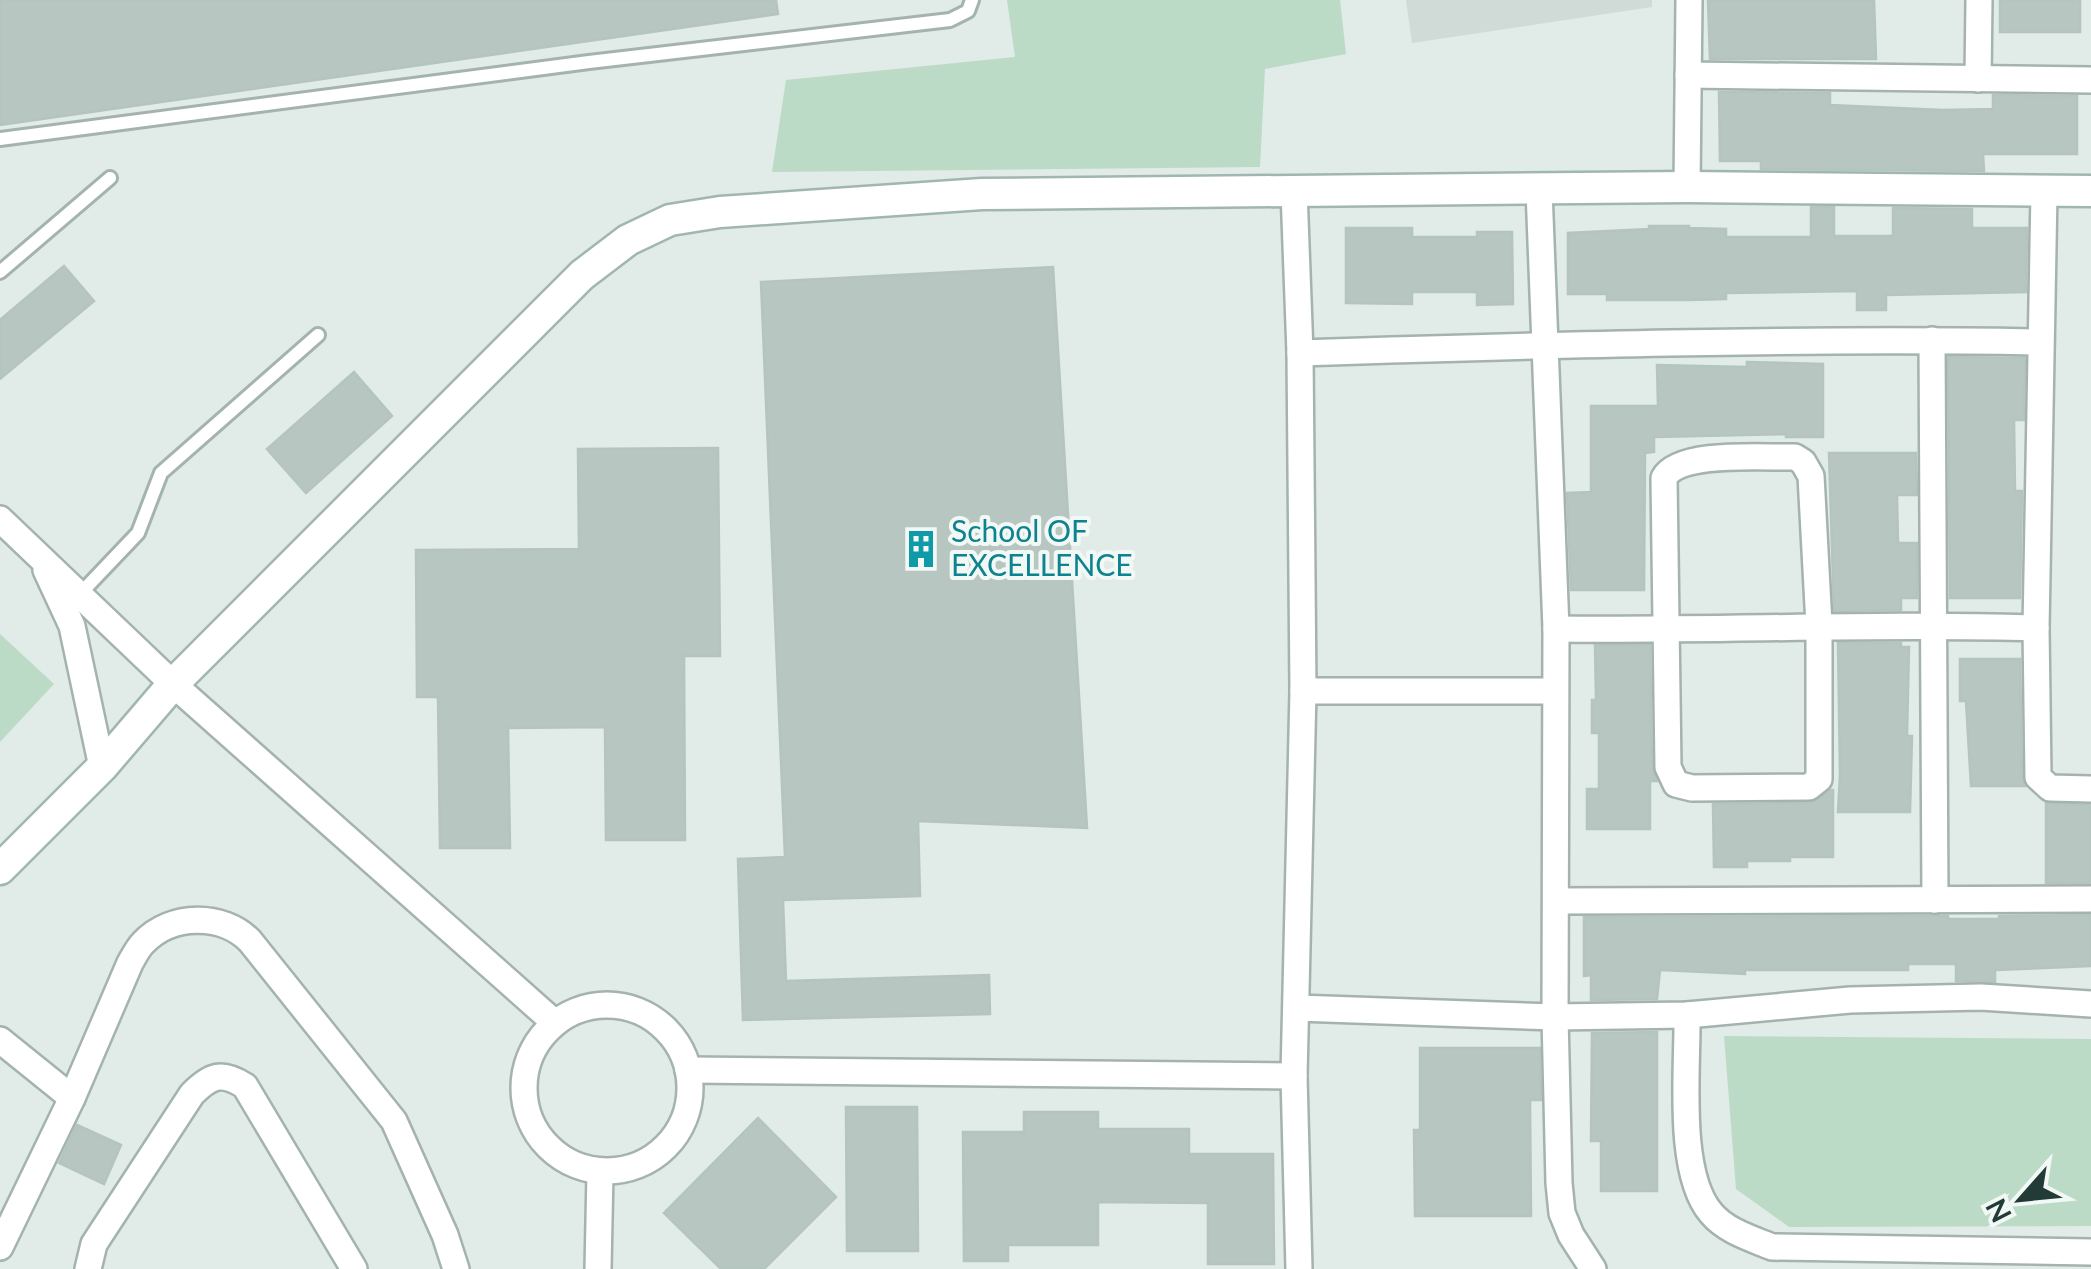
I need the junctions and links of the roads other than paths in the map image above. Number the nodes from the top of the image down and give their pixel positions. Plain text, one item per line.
1 (972, 0) edge
2 (1689, 0) edge
3 (1979, 0) edge
4 (1688, 75) junction
5 (1978, 78) junction
6 (2091, 80) edge
7 (0, 140) edge
8 (110, 178) dead end
9 (1687, 188) junction
10 (1294, 190) junction
11 (1539, 190) junction
12 (2091, 191) edge
13 (2044, 192) junction
14 (0, 272) edge
15 (318, 336) dead end
16 (1932, 340) junction
17 (2040, 342) junction
18 (1545, 346) junction
19 (1300, 353) junction
20 (0, 519) edge
21 (40, 557) junction
22 (80, 595) junction
23 (1935, 625) junction
24 (1819, 626) junction
25 (2036, 628) junction
26 (1556, 630) junction
27 (1666, 631) junction
28 (173, 684) junction
29 (1303, 691) junction
30 (1554, 691) junction
31 (102, 766) junction
32 (2091, 789) edge
33 (0, 869) edge
34 (1935, 900) junction
35 (2091, 900) edge
36 (1556, 902) junction
37 (2091, 1004) edge
38 (1297, 1008) junction
39 (1688, 1014) junction
40 (1555, 1017) junction
41 (555, 1023) junction
42 (0, 1040) edge
43 (688, 1070) junction
44 (1294, 1076) junction
45 (72, 1098) junction
46 (600, 1172) junction
47 (0, 1247) edge
48 (2091, 1252) edge
49 (88, 1269) edge
50 (354, 1269) edge
51 (456, 1269) edge
52 (598, 1269) edge
53 (1299, 1269) edge
54 (1592, 1269) edge

1 - 7 lane
2 - 4 street
3 - 5 street
4 - 5 street
4 - 9 street
5 - 6 street
8 - 14 lane
9 - 11 street
9 - 13 street
10 - 11 street
10 - 19 street
10 - 28 street
11 - 18 street
12 - 13 street
13 - 17 street
15 - 22 lane
16 - 17 street
16 - 18 street
16 - 23 street
17 - 25 street
18 - 19 street
18 - 26 street
19 - 29 street
20 - 21 street
21 - 22 street
21 - 31 street
22 - 28 street
23 - 24 street
23 - 25 street
23 - 34 street
24 - 27 street
24 - 27 street
24 - 27 street
25 - 32 street
26 - 27 street
26 - 30 street
28 - 31 street
28 - 41 street
29 - 30 street
29 - 38 street
30 - 36 street
31 - 33 street
34 - 35 street
34 - 36 street
36 - 40 street
37 - 39 street
38 - 40 street
38 - 44 street
39 - 40 street
39 - 48 street
40 - 54 street
41 - 43 street
41 - 46 street
42 - 45 street
43 - 44 street
43 - 46 street
44 - 53 street
45 - 47 street
45 - 51 street
46 - 52 street
49 - 50 street

